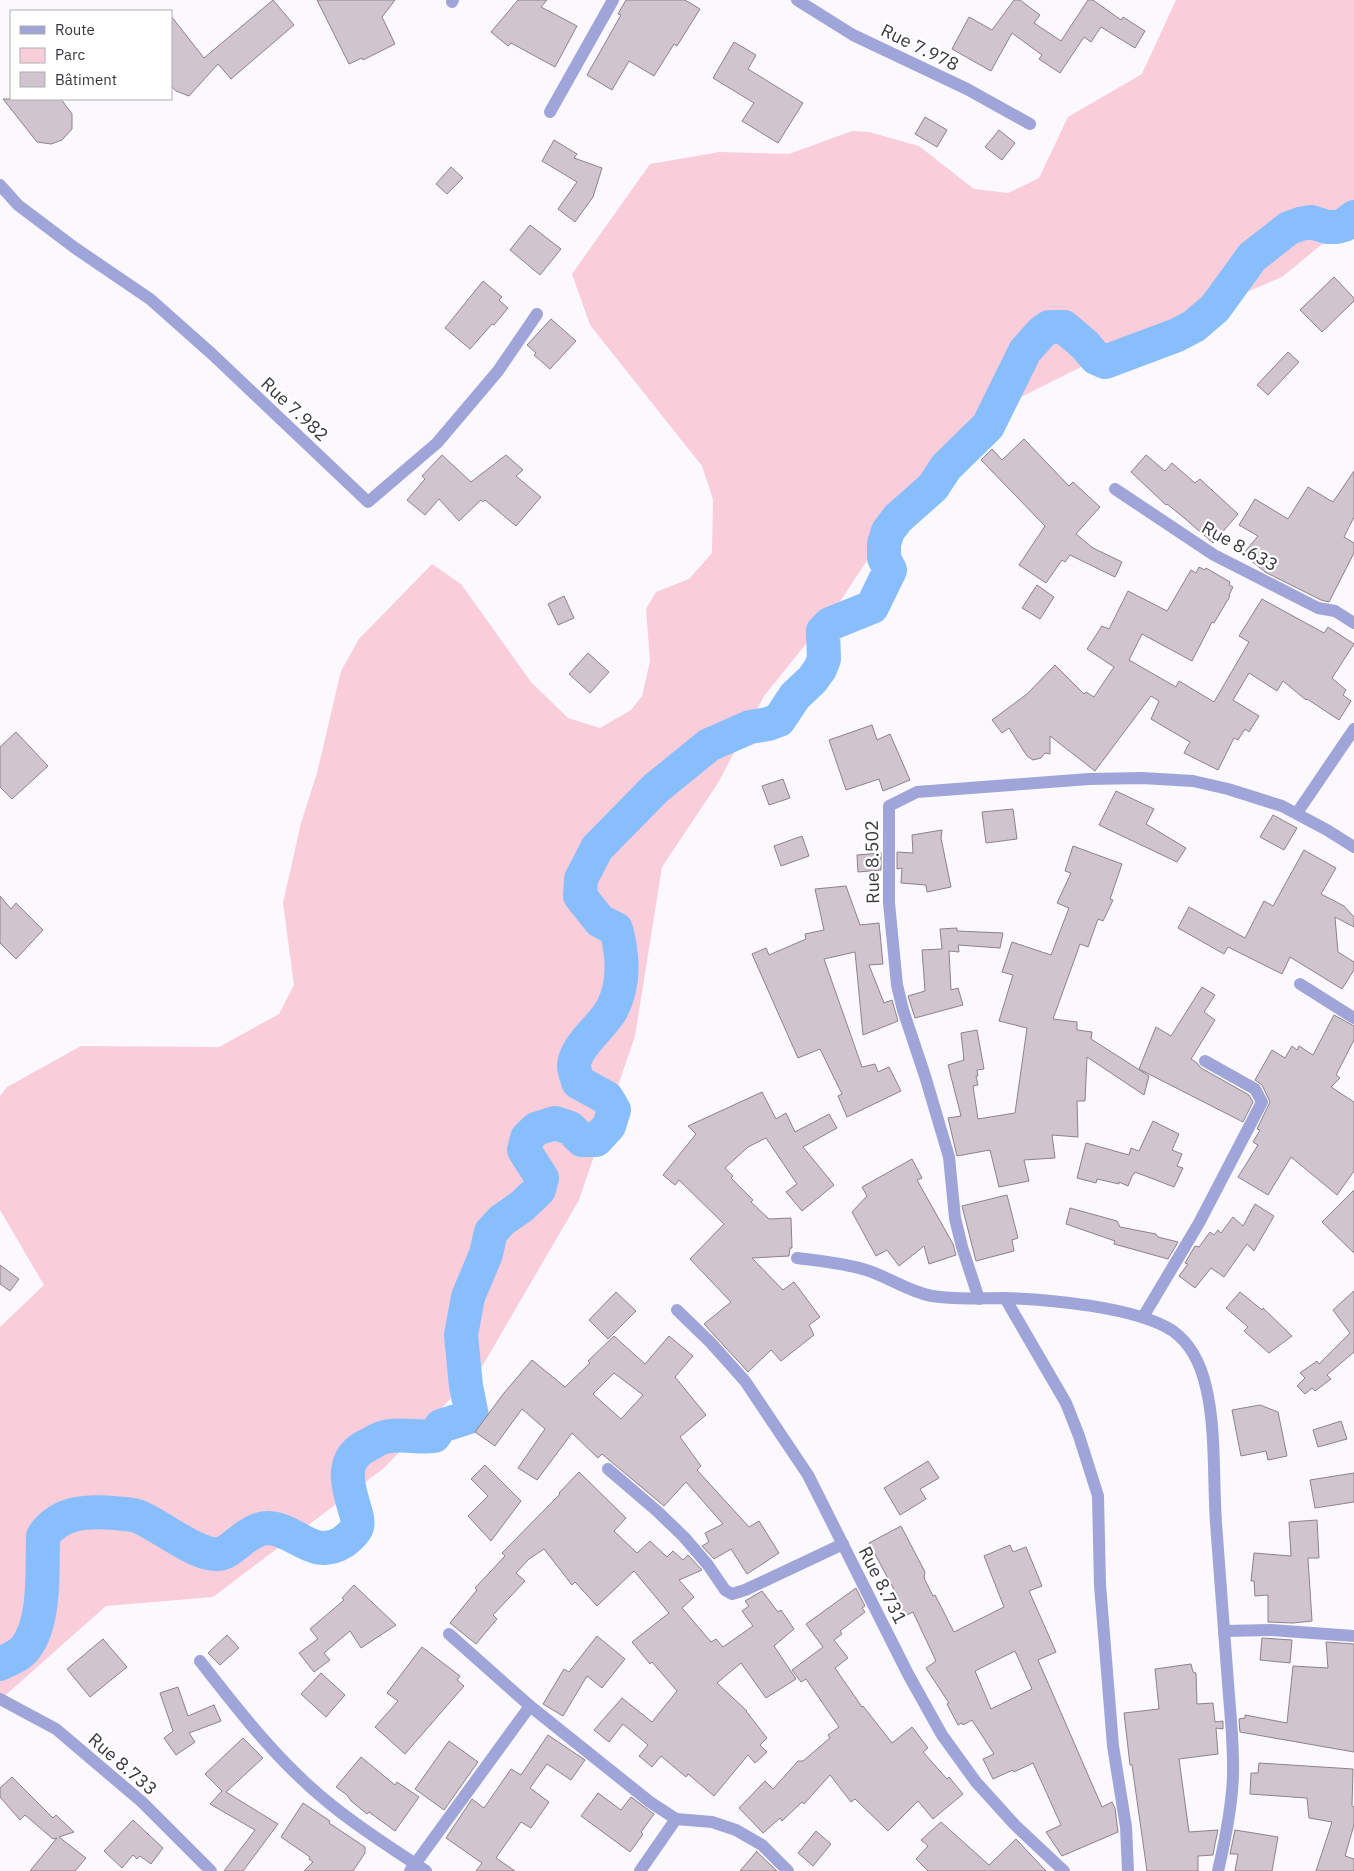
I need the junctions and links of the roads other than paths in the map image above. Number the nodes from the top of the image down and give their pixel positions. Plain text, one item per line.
1 (613, 0) edge
2 (797, 0) edge
3 (550, 112) dead end
4 (1030, 124) dead end
5 (0, 184) edge
6 (537, 314) dead end
7 (1115, 489) dead end
8 (1354, 624) edge
9 (1354, 729) edge
10 (1297, 814) junction
11 (1354, 847) edge
12 (1300, 984) dead end
13 (1354, 1018) edge
14 (1205, 1061) dead end
15 (796, 1258) dead end
16 (1004, 1298) junction
17 (979, 1299) junction
18 (677, 1310) dead end
19 (1143, 1317) junction
20 (608, 1469) dead end
21 (843, 1544) junction
22 (1224, 1631) junction
23 (449, 1634) dead end
24 (1354, 1636) edge
25 (200, 1661) dead end
26 (0, 1699) edge
27 (530, 1706) junction
28 (676, 1820) junction
29 (417, 1869) edge
30 (211, 1871) edge
31 (640, 1871) edge
32 (788, 1871) edge
33 (1064, 1871) edge
34 (1128, 1871) edge
35 (1218, 1871) edge

1 - 3 street
2 - 4 street, Rue 7.978
5 - 6 street, Rue 7.982
7 - 8 street, Rue 8.633
9 - 10 street
10 - 11 street, Rue 8.502
10 - 17 street, Rue 8.502
12 - 13 street
14 - 19 street
15 - 17 street
16 - 17 street
16 - 19 street
16 - 34 street
18 - 21 street, Rue 8.731
19 - 22 street
20 - 21 street
21 - 33 street, Rue 8.731
22 - 24 street
22 - 35 street
23 - 27 street
25 - 29 street
26 - 30 street, Rue 8.733
27 - 28 street
27 - 29 street
28 - 31 street
28 - 32 street

